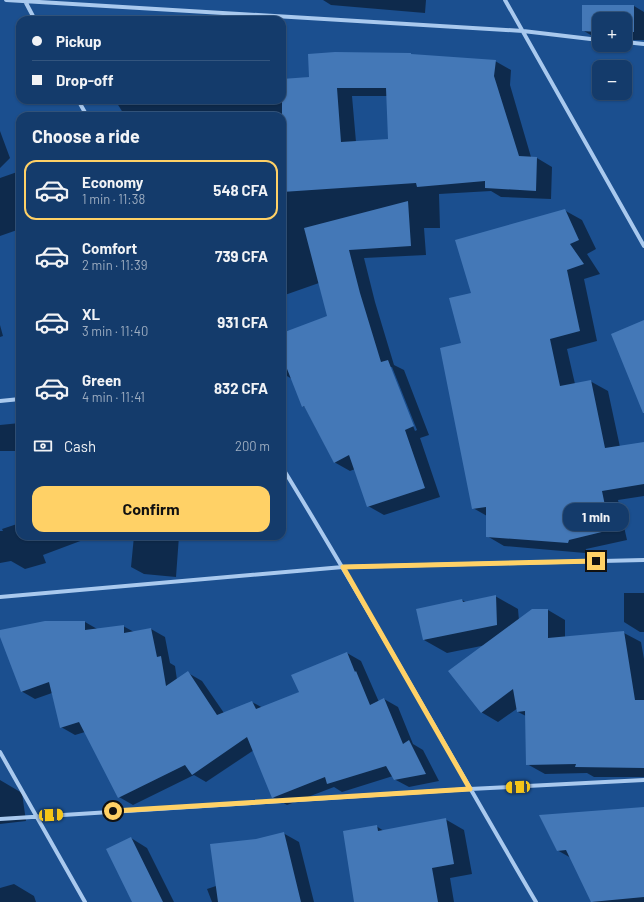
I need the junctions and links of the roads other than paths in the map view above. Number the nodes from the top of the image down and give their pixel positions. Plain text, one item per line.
1 (6, 0) edge
2 (505, 0) edge
3 (25, 1) edge
4 (34, 16) edge
5 (274, 16) edge
6 (286, 17) edge
7 (522, 31) junction
8 (592, 39) edge
9 (632, 43) edge
10 (644, 44) edge
11 (644, 246) edge
12 (16, 399) edge
13 (0, 401) edge
14 (286, 473) edge
15 (644, 560) edge
16 (343, 567) junction
17 (0, 596) edge
18 (0, 752) edge
19 (644, 780) edge
20 (470, 789) junction
21 (36, 816) junction
22 (0, 819) edge
23 (85, 902) edge
24 (536, 902) edge

1 - 3 street
2 - 7 street
3 - 4 street
3 - 5 street
6 - 7 street
7 - 8 street
7 - 11 street
9 - 10 street
12 - 13 street
14 - 16 street
15 - 16 street
16 - 17 street
16 - 20 street
18 - 21 street
19 - 20 street
20 - 21 street
20 - 24 street
21 - 22 street
21 - 23 street

